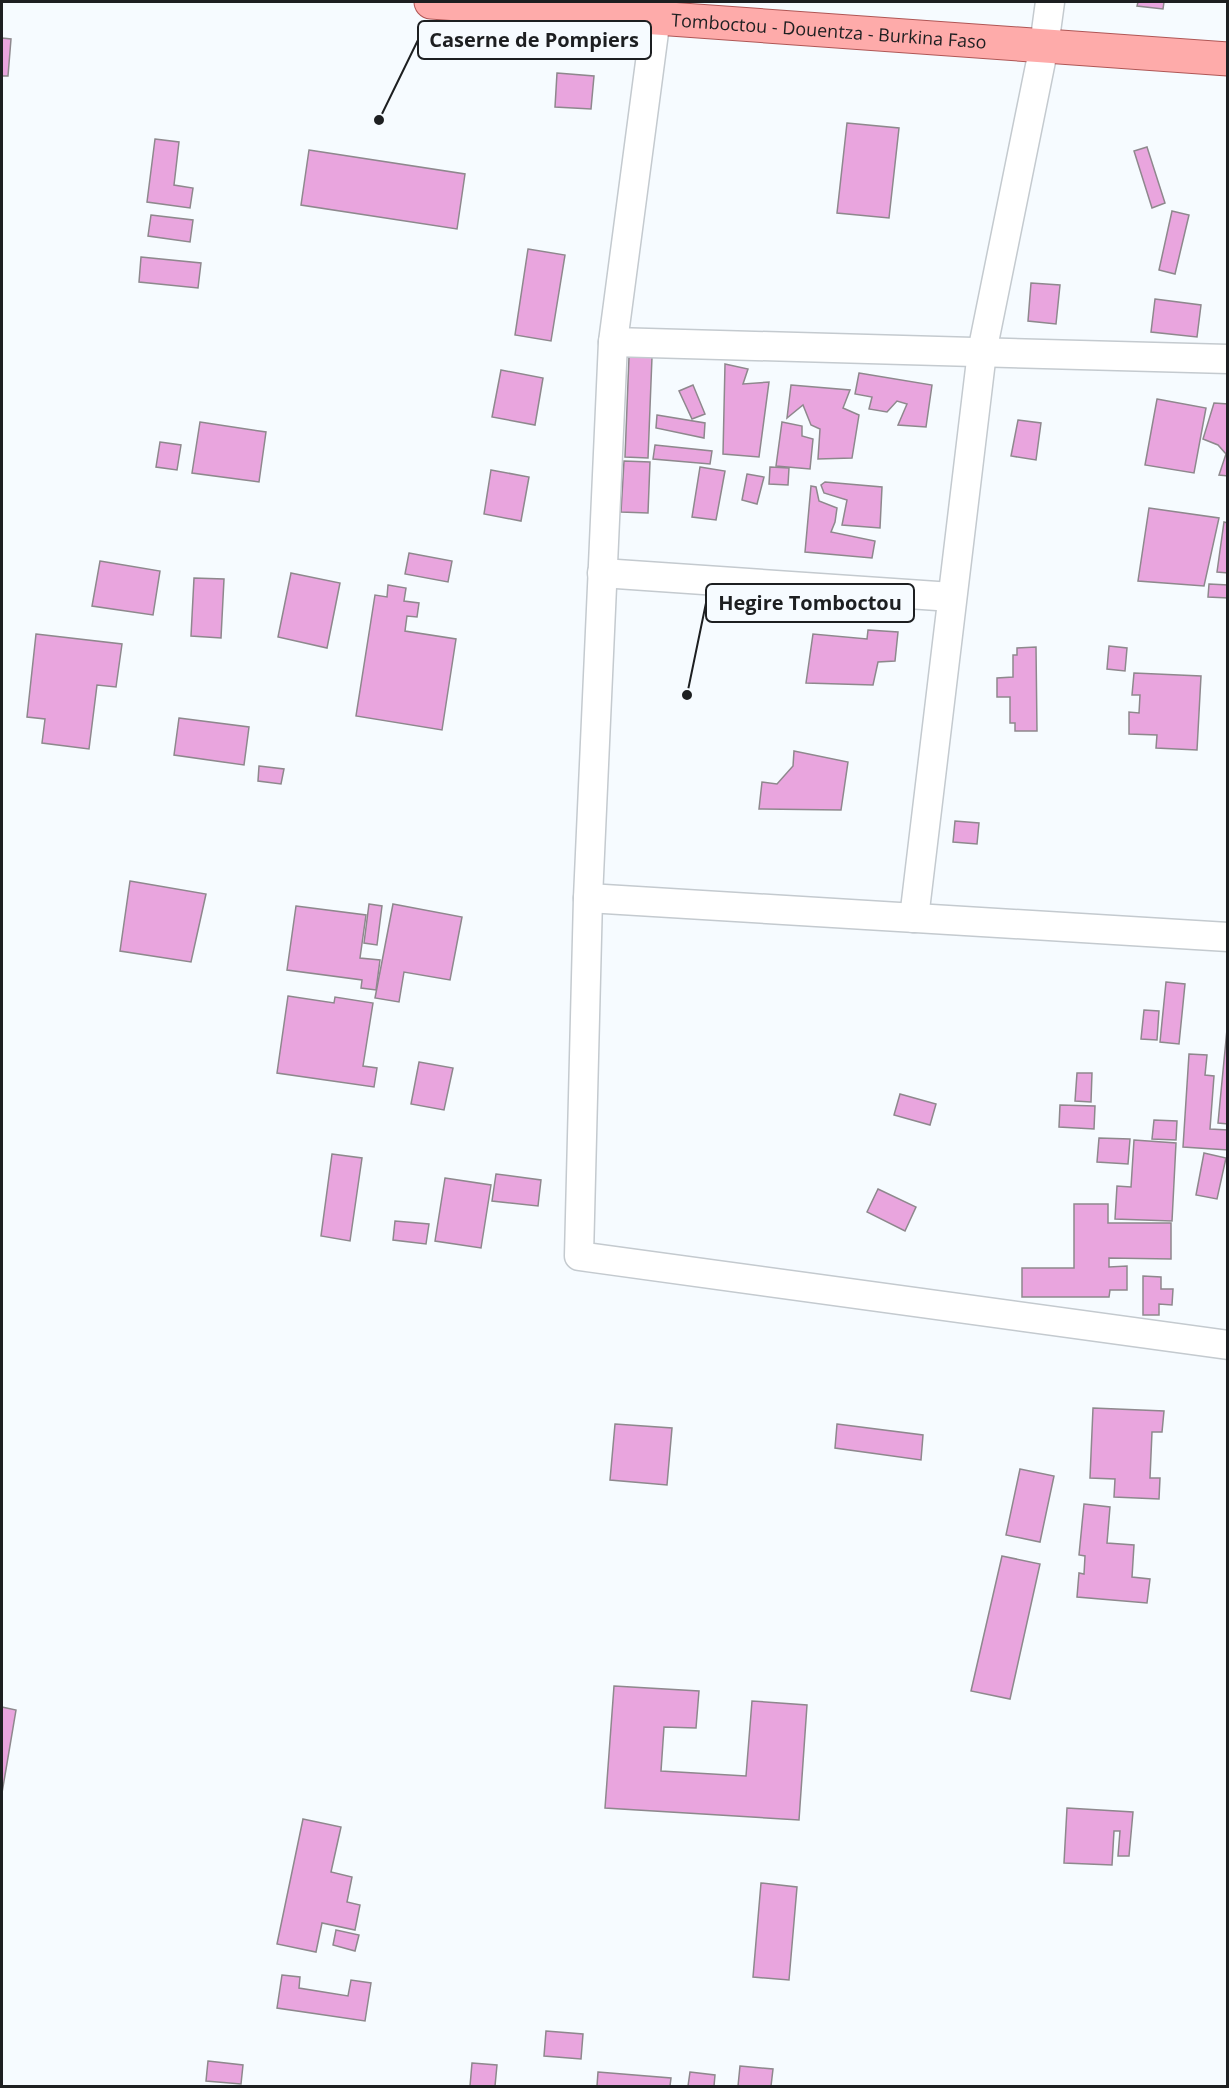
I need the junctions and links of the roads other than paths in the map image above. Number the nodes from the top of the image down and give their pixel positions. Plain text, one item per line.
1 (431, 2) edge
2 (1050, 2) edge
3 (498, 4) edge
4 (656, 10) edge
5 (1044, 46) junction
6 (1227, 60) edge
7 (613, 342) junction
8 (982, 352) junction
9 (1227, 359) edge
10 (602, 573) junction
11 (952, 597) junction
12 (588, 898) junction
13 (914, 918) junction
14 (1227, 938) edge
15 (1227, 1345) edge

1 - 3 main road, Tomboctou - Douentza - Burkina Faso
2 - 5 street
3 - 4 main road, Tomboctou - Douentza - Burkina Faso
4 - 5 main road, Tomboctou - Douentza - Burkina Faso
4 - 7 street
5 - 6 main road, Tomboctou - Douentza - Burkina Faso
5 - 8 street
7 - 8 street
7 - 10 street
8 - 9 street
8 - 11 street
10 - 11 street
10 - 12 street
11 - 13 street
12 - 13 street
12 - 15 street
13 - 14 street

